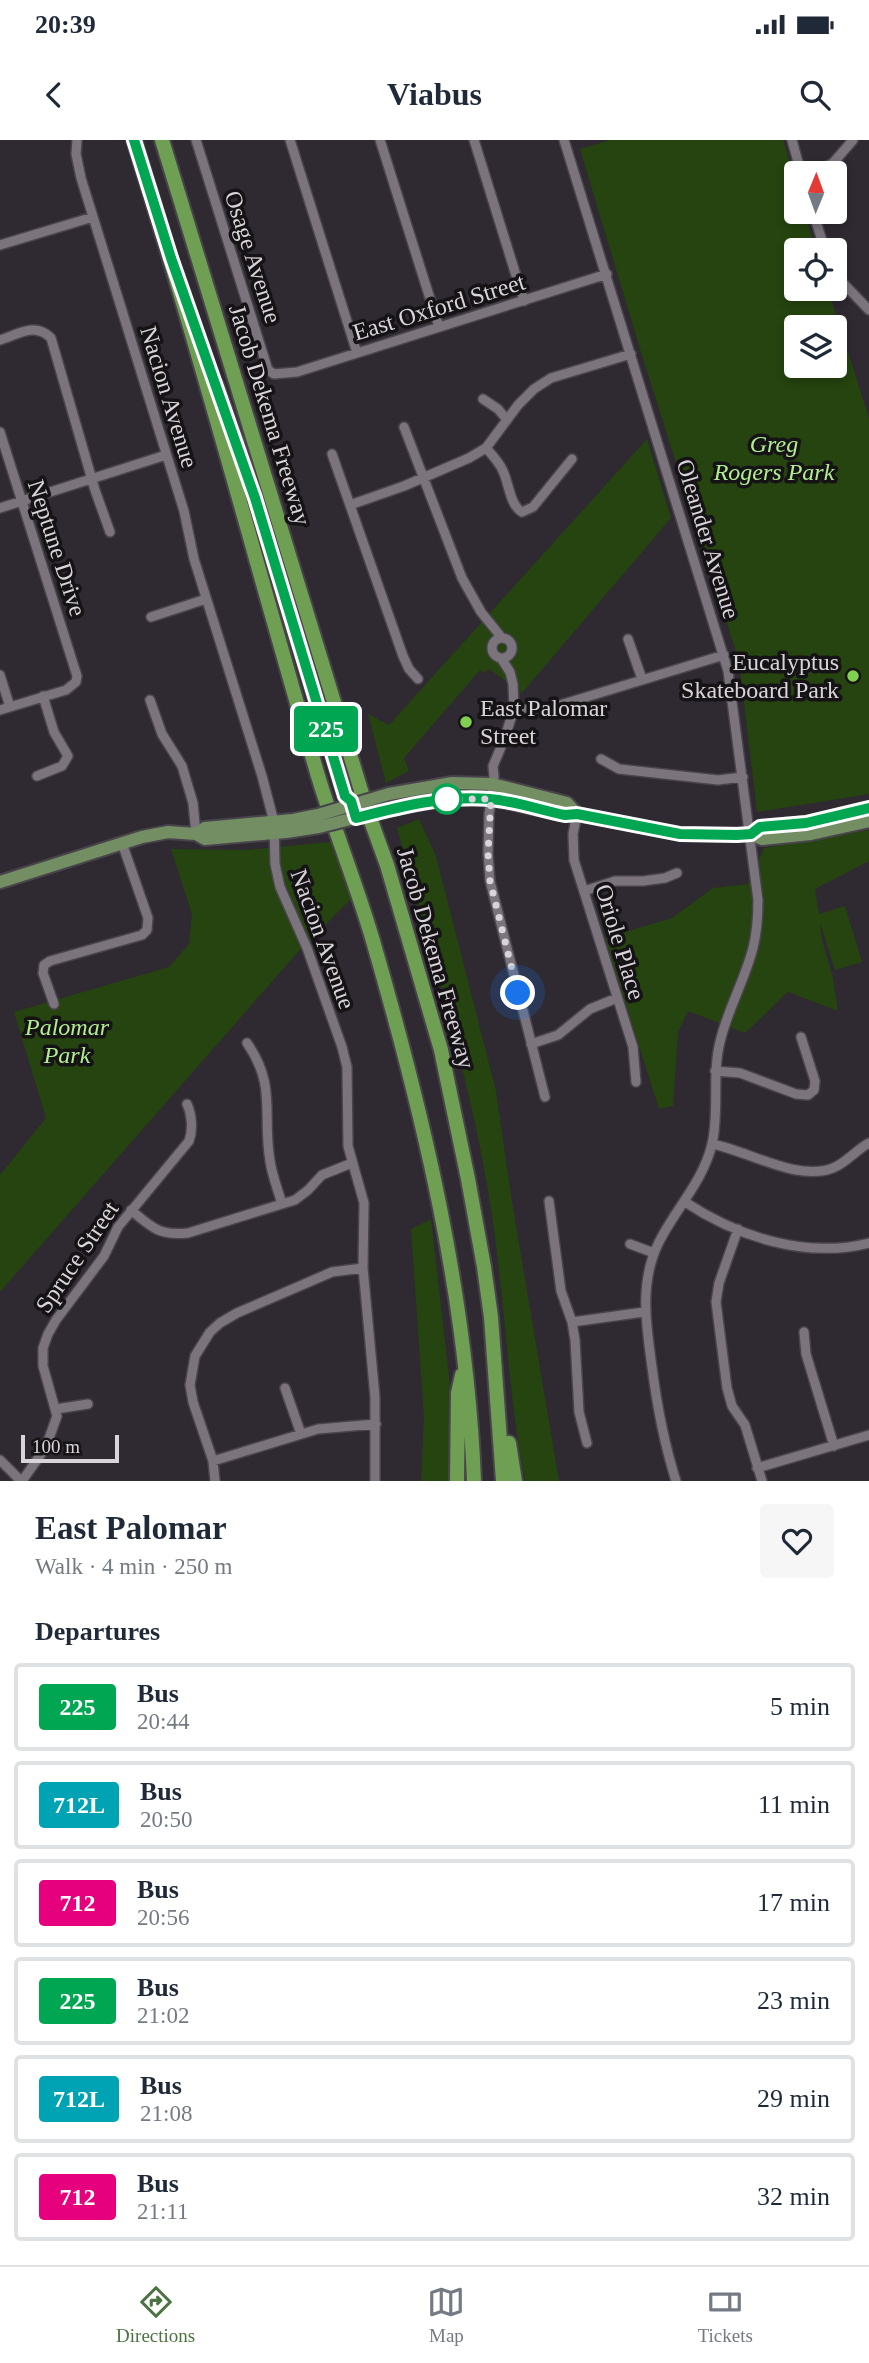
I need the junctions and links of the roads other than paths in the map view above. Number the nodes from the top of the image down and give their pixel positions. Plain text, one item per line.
1 (77, 140) edge
2 (134, 140) edge
3 (162, 140) edge
4 (196, 140) edge
5 (290, 140) edge
6 (380, 140) edge
7 (474, 140) edge
8 (564, 140) edge
9 (792, 140) edge
10 (853, 140) edge
11 (798, 161) edge
12 (836, 161) edge
13 (93, 216) junction
14 (0, 245) edge
15 (171, 258) junction
16 (607, 274) junction
17 (847, 287) edge
18 (524, 301) junction
19 (869, 310) edge
20 (439, 327) junction
21 (0, 340) edge
22 (357, 353) junction
23 (631, 354) junction
24 (283, 374) joint
25 (484, 399) dead end
26 (507, 420) junction
27 (404, 427) dead end
28 (0, 432) edge
29 (486, 448) junction
30 (332, 454) dead end
31 (166, 455) junction
32 (572, 459) dead end
33 (423, 478) junction
34 (92, 479) junction
35 (23, 501) junction
36 (350, 505) junction
37 (0, 508) edge
38 (110, 533) dead end
39 (206, 599) junction
40 (150, 617) dead end
41 (628, 639) dead end
42 (498, 641) junction
43 (506, 655) junction
44 (724, 655) junction
45 (0, 675) edge
46 (642, 679) junction
47 (418, 680) dead end
48 (43, 696) junction
49 (150, 700) dead end
50 (5, 708) edge
51 (514, 709) junction
52 (325, 711) junction
53 (601, 759) dead end
54 (37, 776) dead end
55 (743, 777) junction
56 (492, 785) junction
57 (491, 799) junction
58 (353, 808) junction
59 (869, 808) edge
60 (577, 814) junction
61 (869, 821) edge
62 (274, 827) junction
63 (196, 834) junction
64 (751, 834) junction
65 (122, 843) junction
66 (677, 873) dead end
67 (0, 882) edge
68 (584, 891) junction
69 (617, 998) junction
70 (54, 1004) dead end
71 (801, 1037) dead end
72 (247, 1043) dead end
73 (530, 1044) junction
74 (715, 1071) junction
75 (636, 1082) dead end
76 (545, 1097) dead end
77 (187, 1104) dead end
78 (869, 1143) edge
79 (712, 1144) junction
80 (352, 1163) junction
81 (549, 1201) dead end
82 (685, 1202) junction
83 (282, 1204) junction
84 (131, 1210) junction
85 (738, 1229) junction
86 (869, 1243) edge
87 (630, 1244) dead end
88 (654, 1252) junction
89 (363, 1268) junction
90 (644, 1312) junction
91 (491, 1317) junction
92 (572, 1322) junction
93 (804, 1332) dead end
94 (466, 1364) junction
95 (285, 1388) dead end
96 (88, 1404) dead end
97 (56, 1409) junction
98 (376, 1424) junction
99 (301, 1434) junction
100 (869, 1435) edge
101 (587, 1443) dead end
102 (834, 1447) junction
103 (0, 1460) edge
104 (213, 1461) junction
105 (757, 1468) junction
106 (21, 1481) edge
107 (215, 1481) edge
108 (374, 1481) edge
109 (457, 1481) edge
110 (474, 1481) edge
111 (503, 1481) edge
112 (515, 1481) edge
113 (676, 1481) edge
114 (762, 1481) edge

1 - 13 street, Nacion Avenue
2 - 15 highway, Jacob Dekema Freeway
3 - 52 highway
3 - 91 highway, Jacob Dekema Freeway
4 - 24 street, Osage Avenue
5 - 22 street
6 - 20 street
7 - 18 street
8 - 16 street, Oleander Avenue
9 - 11 street
10 - 12 street
13 - 14 street
13 - 31 street, Nacion Avenue
15 - 52 highway
15 - 94 highway, Jacob Dekema Freeway
16 - 18 street, East Oxford Street
16 - 23 street, Oleander Avenue
17 - 19 street
18 - 20 street, East Oxford Street
20 - 22 street, East Oxford Street
21 - 34 street
22 - 24 street, East Oxford Street
23 - 26 street
23 - 44 street, Oleander Avenue
25 - 26 street
26 - 29 street
27 - 33 street
28 - 35 street, Neptune Drive
29 - 32 street
29 - 33 street
30 - 36 street
31 - 34 street
31 - 39 street, Nacion Avenue
33 - 36 street
33 - 42 street
34 - 35 street
34 - 38 street
35 - 37 street
35 - 48 street, Neptune Drive
36 - 47 street
39 - 40 street
39 - 62 street, Nacion Avenue
41 - 46 street
42 - 43 street
42 - 43 street
43 - 51 street
44 - 46 street
44 - 55 street, Oleander Avenue
45 - 50 street
46 - 51 street
48 - 50 street
48 - 54 street
49 - 63 street
51 - 56 street
52 - 58 highway
53 - 55 street
55 - 64 street, Oleander Avenue
56 - 57 street
56 - 58 main road, bridge
56 - 60 main road
57 - 58 main road, bridge
57 - 60 main road
57 - 73 street
58 - 62 main road, bridge
59 - 64 main road
60 - 64 main road
60 - 68 street, Oriole Place
61 - 64 main road
62 - 63 main road
62 - 80 street, Nacion Avenue
63 - 65 main road
64 - 74 street, Oleander Avenue
65 - 67 main road
65 - 70 street
66 - 68 street
68 - 69 street, Oriole Place
69 - 73 street
69 - 75 street, Oriole Place
71 - 74 street
72 - 83 street
73 - 76 street
74 - 79 street, Oleander Avenue
77 - 84 street, Spruce Street
78 - 79 street
79 - 82 street, Oleander Avenue
80 - 83 street
80 - 89 street, Nacion Avenue
81 - 92 street
82 - 85 street
82 - 88 street, Oleander Avenue
83 - 84 street
84 - 97 street, Spruce Street
85 - 86 street
85 - 105 street
87 - 88 street
88 - 90 street, Oleander Avenue
89 - 98 street, Nacion Avenue
89 - 104 street
90 - 92 street
90 - 113 street, Oleander Avenue
91 - 111 highway, Jacob Dekema Freeway
91 - 112 highway
92 - 101 street
93 - 102 street
94 - 109 highway
94 - 110 highway, Jacob Dekema Freeway
95 - 99 street
96 - 97 street
97 - 106 street
98 - 99 street
98 - 108 street, Nacion Avenue
99 - 104 street
100 - 102 street
102 - 105 street
103 - 106 street
104 - 107 street
105 - 114 street

